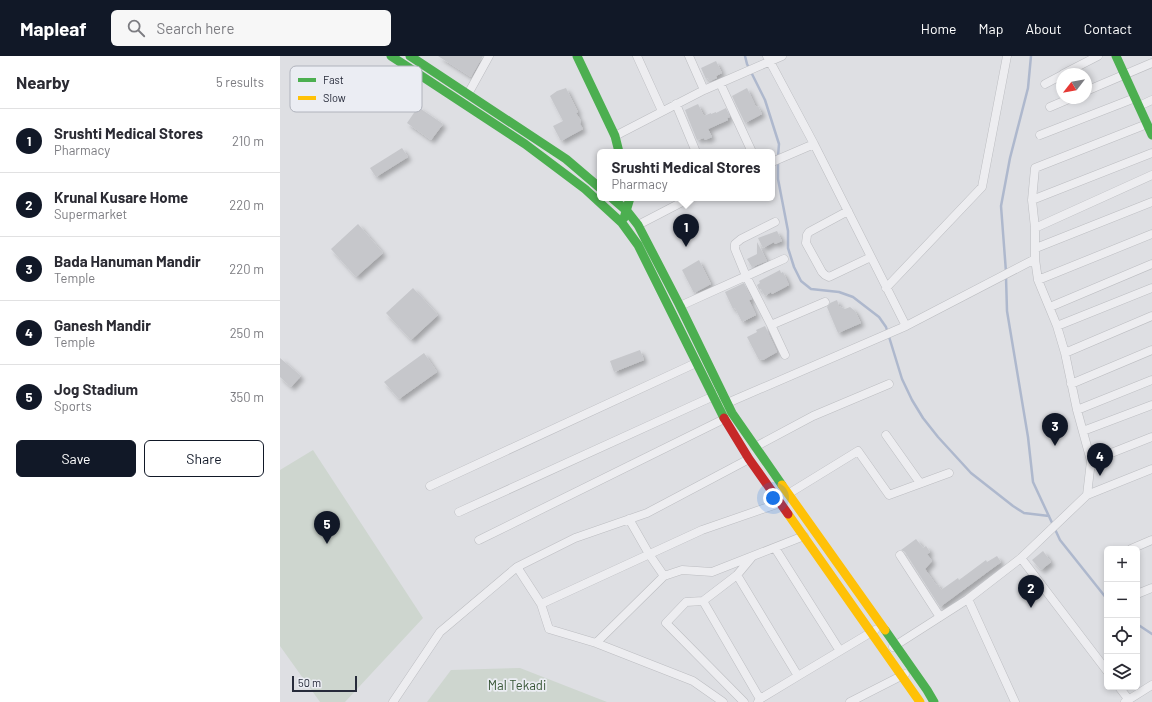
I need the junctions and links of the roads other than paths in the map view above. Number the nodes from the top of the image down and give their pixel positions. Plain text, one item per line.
1 (391, 56) edge
2 (410, 56) edge
3 (577, 56) edge
4 (637, 56) edge
5 (688, 56) edge
6 (782, 56) edge
7 (1007, 56) edge
8 (1098, 56) edge
9 (1116, 56) edge
10 (486, 57) edge
11 (768, 59) edge
12 (1152, 63) edge
13 (406, 66) edge
14 (1075, 68) edge
15 (1124, 74) junction
16 (422, 76) edge
17 (1056, 78) edge
18 (720, 83) junction
19 (1045, 84) dead end
20 (1092, 89) edge
21 (704, 90) junction
22 (468, 94) junction
23 (1152, 100) edge
24 (1137, 102) junction
25 (676, 104) junction
26 (1057, 104) edge
27 (1050, 107) dead end
28 (662, 111) junction
29 (1150, 129) edge
30 (1040, 135) dead end
31 (615, 136) junction
32 (814, 144) junction
33 (618, 149) edge
34 (695, 149) edge
35 (751, 149) edge
36 (1152, 153) edge
37 (775, 161) edge
38 (1152, 175) edge
39 (597, 185) edge
40 (597, 200) edge
41 (1032, 200) junction
42 (598, 201) edge
43 (615, 201) edge
44 (629, 201) edge
45 (684, 201) edge
46 (1152, 202) edge
47 (626, 211) junction
48 (848, 211) junction
49 (775, 222) dead end
50 (622, 223) junction
51 (638, 225) junction
52 (1035, 228) junction
53 (1152, 234) edge
54 (1036, 248) junction
55 (871, 257) junction
56 (1035, 259) junction
57 (784, 260) dead end
58 (1152, 264) edge
59 (746, 276) junction
60 (1038, 280) junction
61 (886, 288) junction
62 (1152, 288) edge
63 (825, 302) dead end
64 (680, 306) junction
65 (1050, 307) junction
66 (1152, 316) edge
67 (772, 325) junction
68 (1057, 326) junction
69 (902, 328) junction
70 (1152, 350) edge
71 (1065, 353) junction
72 (786, 355) dead end
73 (696, 363) junction
74 (1152, 380) edge
75 (889, 384) dead end
76 (1071, 384) junction
77 (718, 394) junction
78 (727, 403) junction
79 (1152, 405) edge
80 (718, 407) junction
81 (1077, 410) junction
82 (724, 419) junction
83 (1083, 431) junction
84 (886, 435) dead end
85 (1152, 437) edge
86 (755, 447) junction
87 (749, 459) junction
88 (1091, 461) junction
89 (1152, 469) edge
90 (949, 473) dead end
91 (920, 483) junction
92 (430, 486) dead end
93 (788, 494) junction
94 (1087, 495) junction
95 (780, 503) junction
96 (459, 512) dead end
97 (629, 519) junction
98 (804, 536) junction
99 (479, 540) dead end
100 (1152, 540) edge
101 (1138, 546) edge
102 (775, 548) junction
103 (649, 554) junction
104 (900, 555) dead end
105 (752, 557) junction
106 (1021, 558) junction
107 (517, 567) junction
108 (738, 575) junction
109 (664, 576) junction
110 (1152, 588) edge
111 (1140, 593) edge
112 (968, 599) junction
113 (703, 602) junction
114 (541, 604) junction
115 (940, 617) junction
116 (880, 626) junction
117 (871, 632) junction
118 (596, 643) junction
119 (895, 646) junction
120 (840, 651) junction
121 (886, 652) junction
122 (1104, 667) edge
123 (912, 670) junction
124 (798, 676) junction
125 (902, 676) junction
126 (1152, 685) edge
127 (1121, 690) edge
128 (759, 700) edge
129 (1127, 701) edge
130 (393, 702) edge
131 (723, 702) edge
132 (744, 702) edge
133 (850, 702) edge
134 (920, 702) edge
135 (934, 702) edge
136 (1015, 702) edge

1 - 13 main road
2 - 22 main road
3 - 31 main road
4 - 28 street
5 - 21 street
6 - 11 street
7 - 61 street
8 - 14 street
9 - 15 main road
10 - 22 street
11 - 18 street
11 - 32 street
12 - 15 street
15 - 20 street
15 - 24 main road
16 - 40 main road
17 - 19 street
18 - 21 street
18 - 35 street
21 - 25 street
22 - 39 main road
23 - 24 street
24 - 29 main road
24 - 30 street
25 - 28 street
25 - 34 street
26 - 27 street
28 - 31 street
29 - 41 street
31 - 33 main road
32 - 37 street
32 - 48 street
36 - 41 street
38 - 52 street
41 - 52 street
42 - 50 main road
43 - 47 main road
44 - 47 main road
45 - 51 street
46 - 54 street
47 - 50 main road
47 - 51 main road
48 - 55 street
48 - 55 street
49 - 59 street
50 - 73 main road
51 - 64 main road
52 - 54 street
53 - 60 street
54 - 56 street
55 - 61 street
56 - 60 street
56 - 69 street
57 - 59 street
58 - 65 street
59 - 64 street
59 - 67 street
60 - 65 street
61 - 69 street
62 - 68 street
63 - 67 street
64 - 77 main road
65 - 68 street
66 - 71 street
67 - 72 street
68 - 71 street
69 - 78 street
70 - 76 street
71 - 76 street
73 - 77 main road
73 - 92 street
74 - 81 street
75 - 86 street
76 - 81 street
77 - 78 main road
77 - 80 main road
77 - 96 street
78 - 80 street
78 - 86 main road
79 - 83 street
80 - 82 main road
81 - 83 street
82 - 87 main road
82 - 99 street
83 - 88 street
84 - 91 street
85 - 88 street
86 - 93 main road
87 - 95 main road
87 - 97 street
88 - 94 street
89 - 94 street
90 - 91 street
91 - 93 street
93 - 116 main road
94 - 106 street
95 - 98 main road
95 - 103 street
97 - 103 street
97 - 107 street
98 - 102 street
98 - 117 main road
100 - 101 street
102 - 105 street
102 - 120 street
103 - 109 street
103 - 114 street
104 - 115 street
105 - 108 street
105 - 109 street
106 - 112 street
106 - 122 street
107 - 114 street
107 - 130 street
108 - 113 street
108 - 124 street
109 - 118 street
110 - 111 street
112 - 115 street
112 - 136 street
113 - 128 street
113 - 132 street
114 - 118 street
115 - 119 street
116 - 117 street
116 - 119 main road
117 - 120 street
117 - 121 main road
118 - 131 street
119 - 121 street
119 - 123 main road
120 - 124 street
121 - 125 main road
123 - 125 street
123 - 135 main road
124 - 128 street
125 - 133 street
125 - 134 main road
126 - 129 street
127 - 129 street

